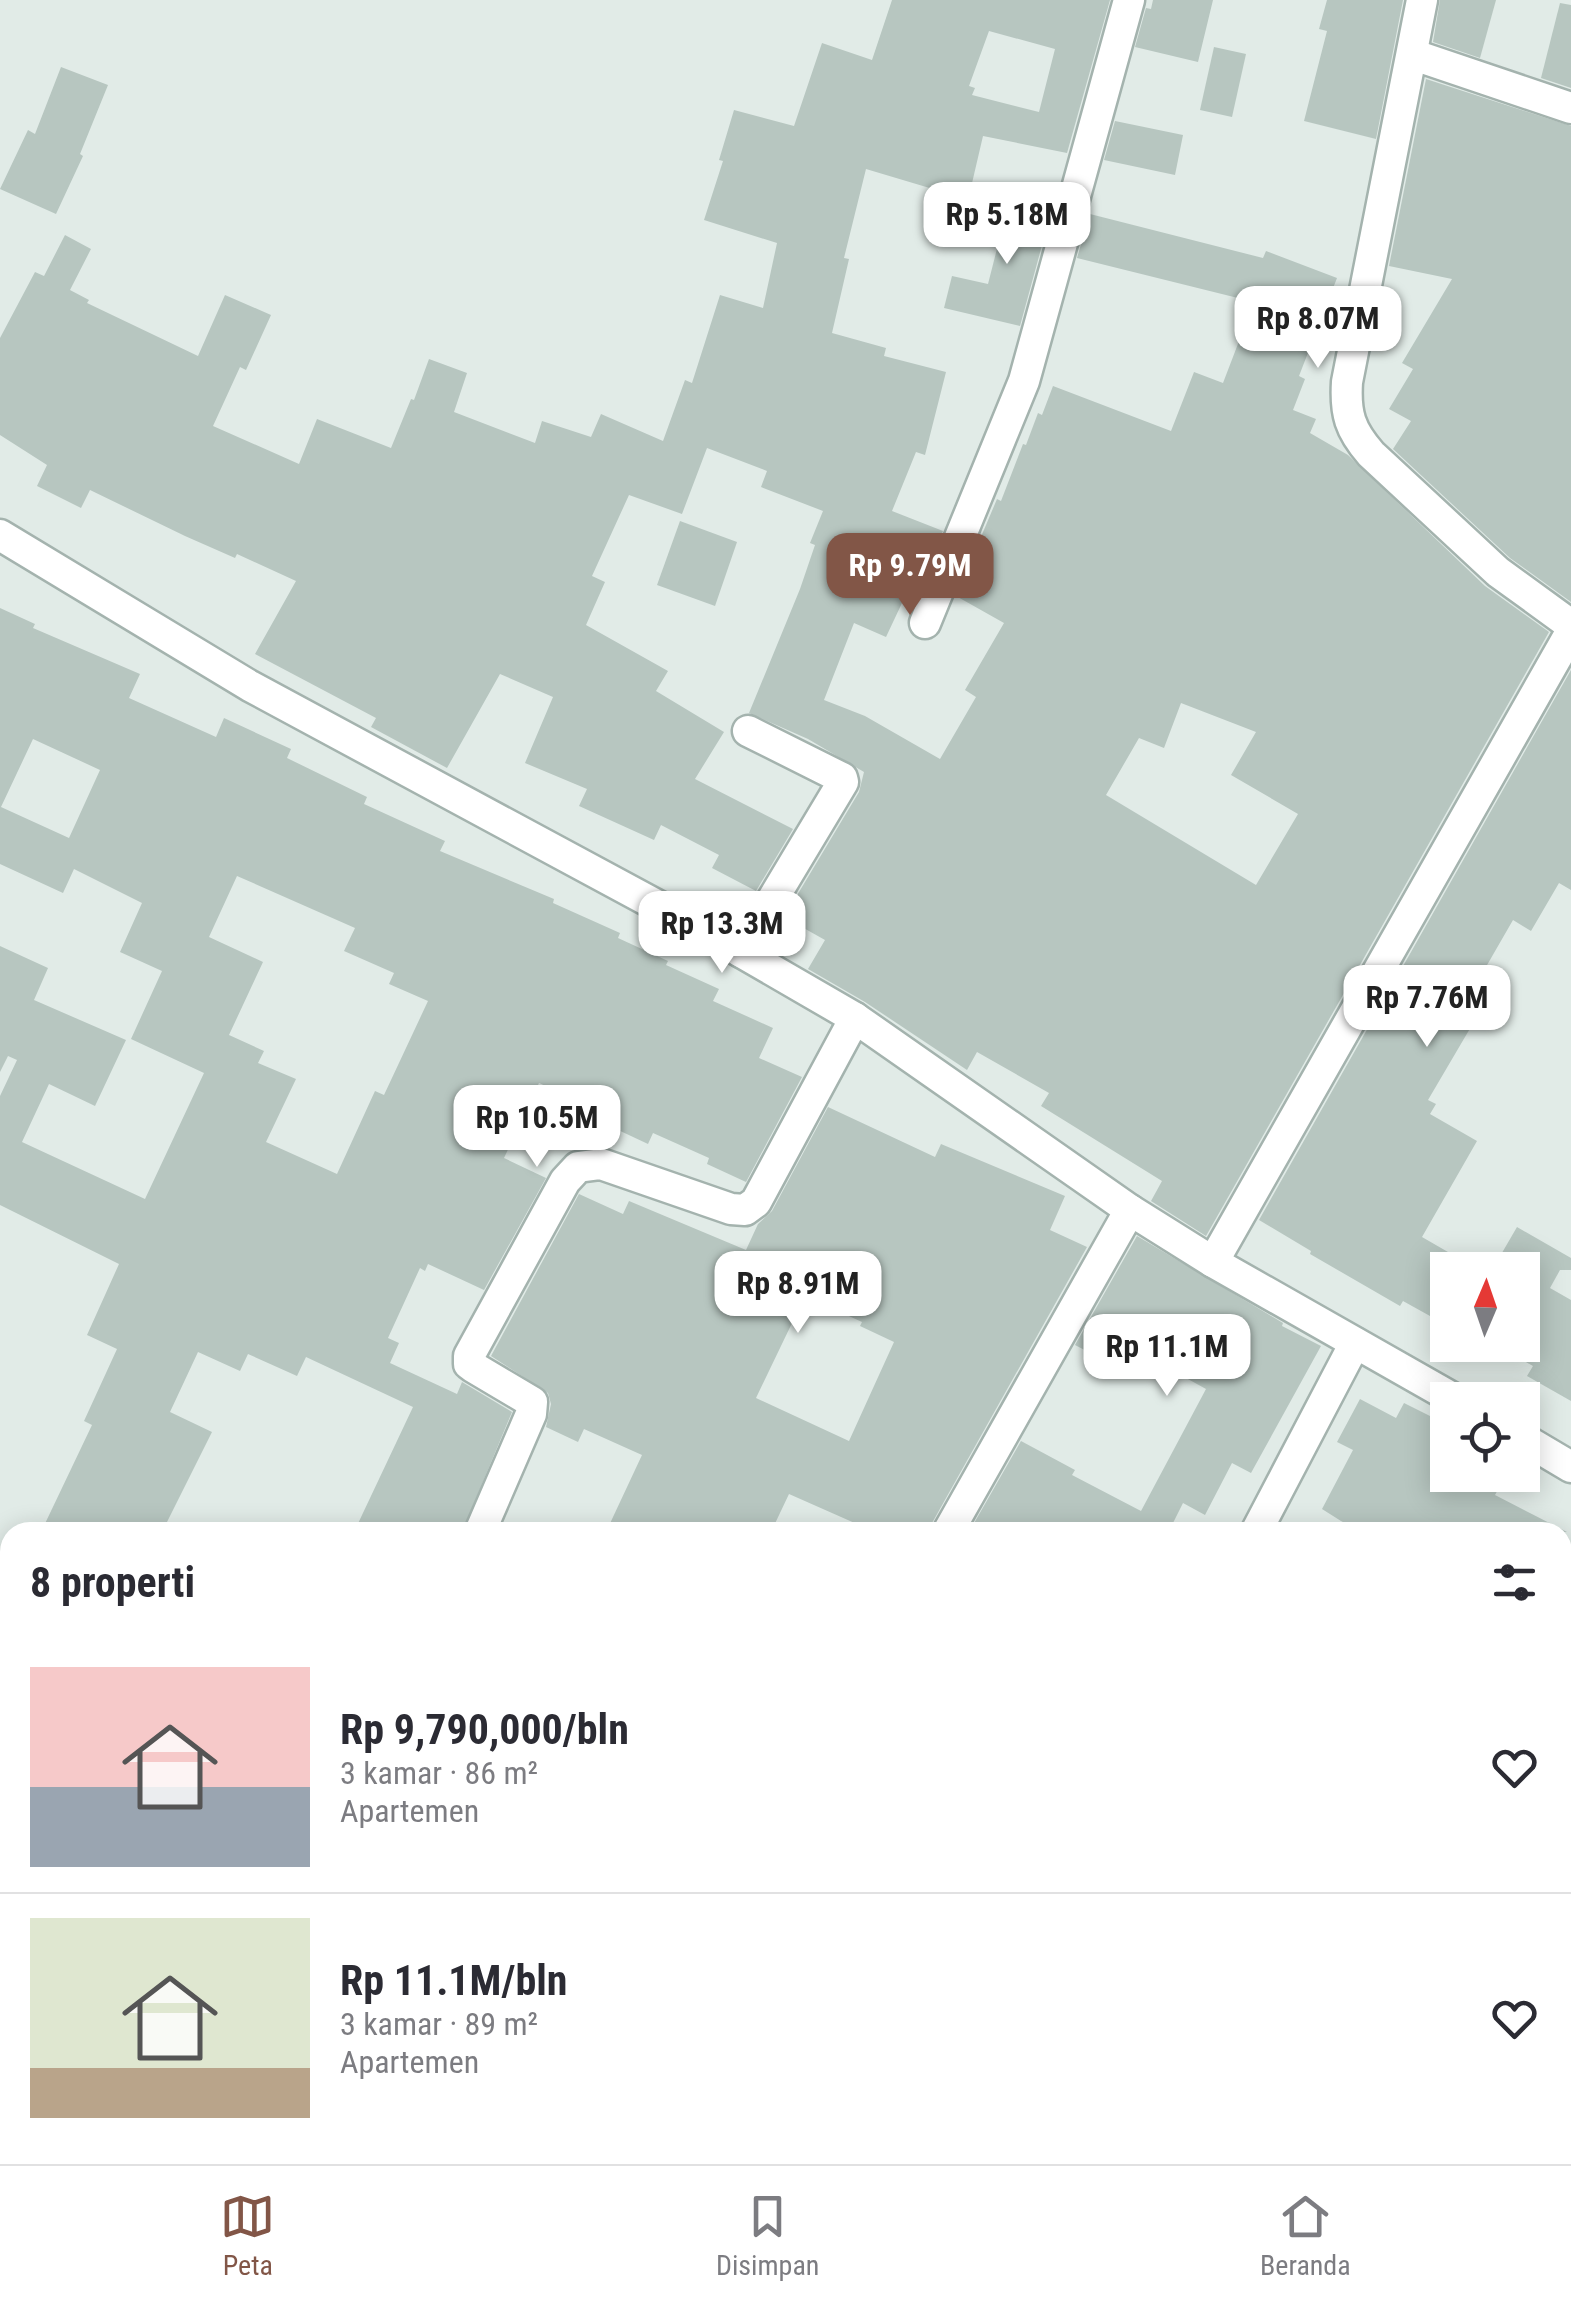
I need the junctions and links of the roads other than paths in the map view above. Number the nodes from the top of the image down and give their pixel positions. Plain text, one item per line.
1 (1129, 0) edge
2 (1422, 0) edge
3 (1414, 55) junction
4 (1571, 108) edge
5 (0, 535) edge
6 (926, 623) dead end
7 (1571, 629) edge
8 (748, 731) dead end
9 (741, 952) junction
10 (855, 1018) junction
11 (1130, 1210) junction
12 (1213, 1262) junction
13 (1355, 1342) junction
14 (1430, 1385) edge
15 (1540, 1449) edge
16 (1571, 1468) edge
17 (484, 1522) edge
18 (954, 1522) edge
19 (1261, 1522) edge

1 - 6 street
2 - 3 street
3 - 4 street
3 - 7 street
5 - 9 street
7 - 12 street
8 - 9 street
9 - 10 street
10 - 11 street
10 - 17 street
11 - 12 street
11 - 18 street
12 - 13 street
13 - 14 street
13 - 19 street
15 - 16 street

